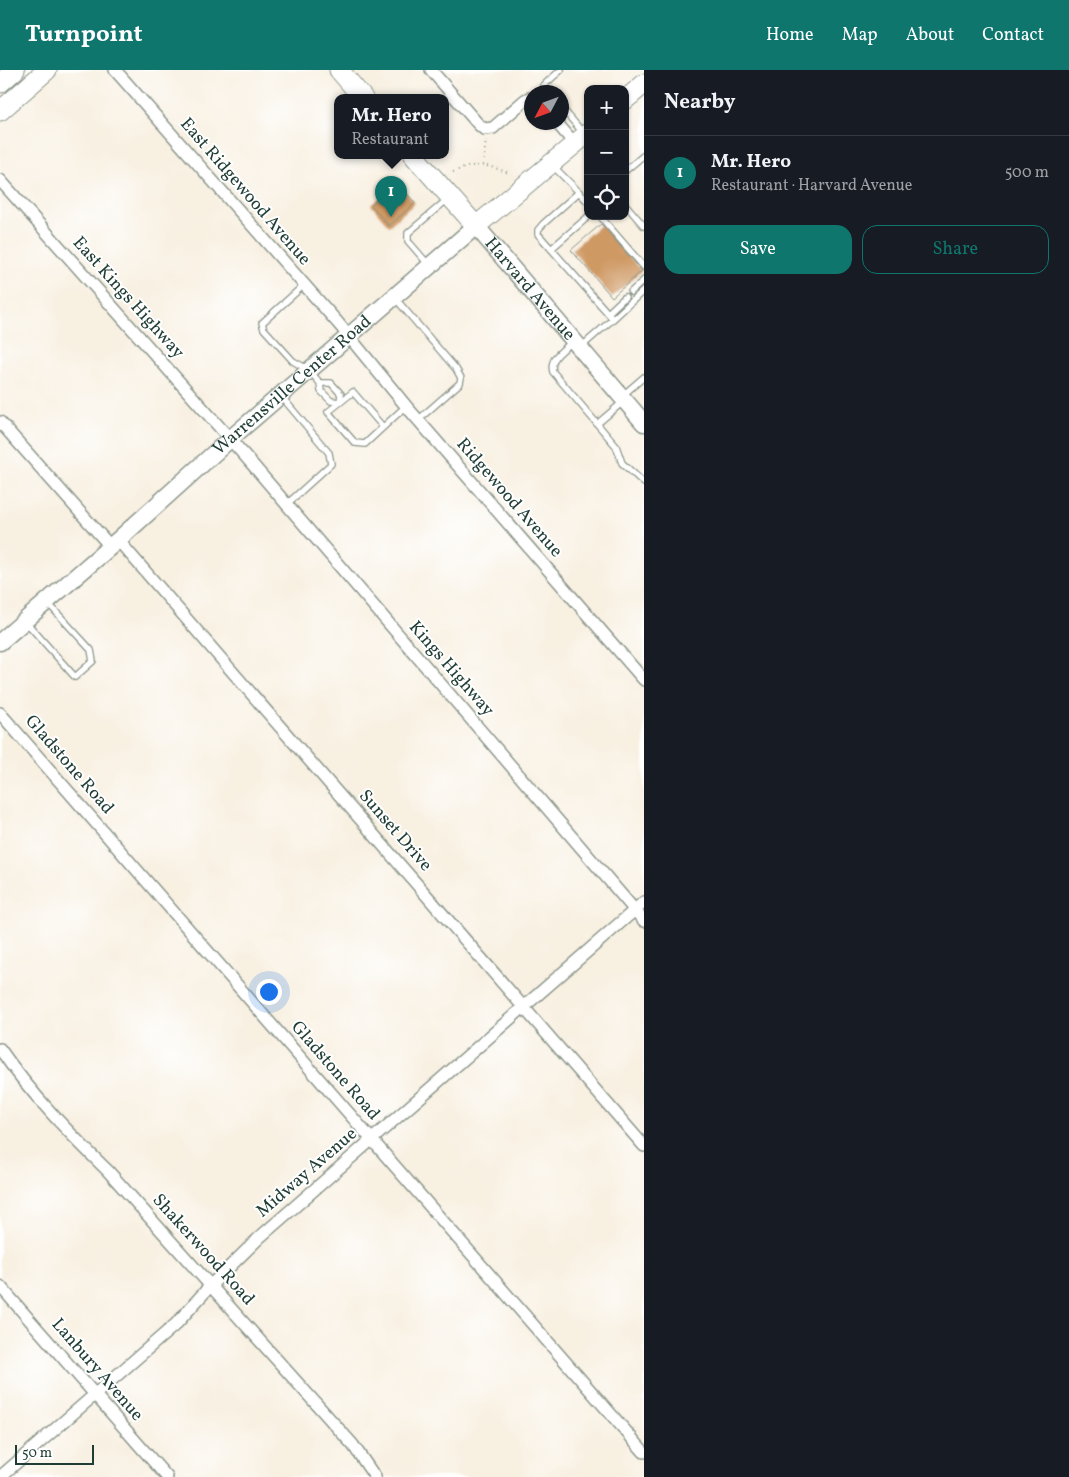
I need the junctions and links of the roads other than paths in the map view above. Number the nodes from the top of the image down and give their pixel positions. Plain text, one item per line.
1 (15, 70) edge
2 (46, 70) edge
3 (116, 70) edge
4 (339, 70) edge
5 (431, 70) edge
6 (561, 70) edge
7 (0, 82) edge
8 (544, 85) edge
9 (643, 85) edge
10 (360, 94) edge
11 (629, 97) edge
12 (524, 101) edge
13 (0, 111) edge
14 (569, 118) edge
15 (569, 130) edge
16 (582, 138) edge
17 (644, 155) edge
18 (417, 159) edge
19 (551, 164) junction
20 (629, 168) edge
21 (0, 180) edge
22 (579, 192) junction
23 (450, 197) junction
24 (584, 198) edge
25 (629, 209) edge
26 (584, 220) edge
27 (603, 220) edge
28 (476, 226) junction
29 (644, 226) edge
30 (551, 249) junction
31 (430, 266) junction
32 (644, 267) edge
33 (644, 280) edge
34 (304, 285) junction
35 (644, 290) edge
36 (631, 292) dead end
37 (394, 297) junction
38 (625, 297) dead end
39 (608, 313) junction
40 (613, 319) junction
41 (348, 337) junction
42 (577, 344) junction
43 (309, 370) junction
44 (644, 378) edge
45 (320, 383) junction
46 (280, 395) junction
47 (623, 398) junction
48 (340, 402) junction
49 (406, 406) junction
50 (418, 420) junction
51 (0, 422) edge
52 (644, 423) edge
53 (597, 424) junction
54 (383, 427) junction
55 (230, 439) junction
56 (644, 483) edge
57 (287, 504) junction
58 (114, 543) junction
59 (46, 602) junction
60 (25, 620) junction
61 (0, 642) edge
62 (644, 680) edge
63 (0, 713) edge
64 (644, 902) edge
65 (634, 910) junction
66 (644, 922) edge
67 (524, 1005) junction
68 (0, 1049) edge
69 (372, 1140) junction
70 (644, 1146) edge
71 (211, 1285) junction
72 (0, 1286) edge
73 (95, 1394) junction
74 (644, 1452) edge
75 (0, 1477) edge
76 (167, 1477) edge
77 (375, 1477) edge

1 - 7 main road
2 - 13 main road
3 - 34 street, East Ridgewood Avenue
4 - 10 main road
5 - 12 street
6 - 8 lane
9 - 11 main road
14 - 16 lane
15 - 16 street
16 - 19 main road, Warrensville Center Road
17 - 20 lane
18 - 23 main road, Harvard Avenue
19 - 22 lane
19 - 28 main road, Warrensville Center Road
21 - 55 street, East Kings Highway
22 - 24 lane
22 - 30 lane
23 - 28 main road, Harvard Avenue
23 - 31 lane
25 - 29 lane
26 - 30 lane
27 - 32 lane
28 - 31 main road, Warrensville Center Road
28 - 42 main road, Harvard Avenue
30 - 39 lane
31 - 37 main road, Warrensville Center Road
33 - 36 lane
34 - 41 street, East Ridgewood Avenue
34 - 43 lane
35 - 40 lane
37 - 41 main road, Warrensville Center Road
37 - 50 lane
38 - 39 lane
39 - 40 lane
40 - 42 lane
41 - 43 main road, Warrensville Center Road
41 - 49 street, Ridgewood Avenue
42 - 47 main road, Harvard Avenue
42 - 53 lane
43 - 45 lane
43 - 46 main road, Warrensville Center Road
44 - 47 lane
45 - 48 lane
45 - 48 lane
46 - 55 main road, Warrensville Center Road
46 - 57 lane
47 - 52 main road, Harvard Avenue
47 - 53 lane
48 - 54 lane
48 - 54 lane
49 - 50 street, Ridgewood Avenue
49 - 54 lane
50 - 62 street, Ridgewood Avenue
51 - 58 street, Sunset Drive
53 - 56 lane
55 - 57 street, Kings Highway
55 - 58 main road, Warrensville Center Road
57 - 65 street, Kings Highway
58 - 59 main road, Warrensville Center Road
58 - 67 street, Sunset Drive
59 - 60 main road, Warrensville Center Road
59 - 60 lane
60 - 61 main road, Warrensville Center Road
63 - 69 street, Gladstone Road
64 - 65 street, Midway Avenue
65 - 66 street, Kings Highway
65 - 67 street, Midway Avenue
67 - 69 street, Midway Avenue
67 - 70 street, Sunset Drive
68 - 71 street, Shakerwood Road
69 - 71 street, Midway Avenue
69 - 74 street, Gladstone Road
71 - 73 street, Midway Avenue
71 - 77 street, Shakerwood Road
72 - 73 street, Lanbury Avenue
73 - 75 street, Midway Avenue
73 - 76 street, Lanbury Avenue

